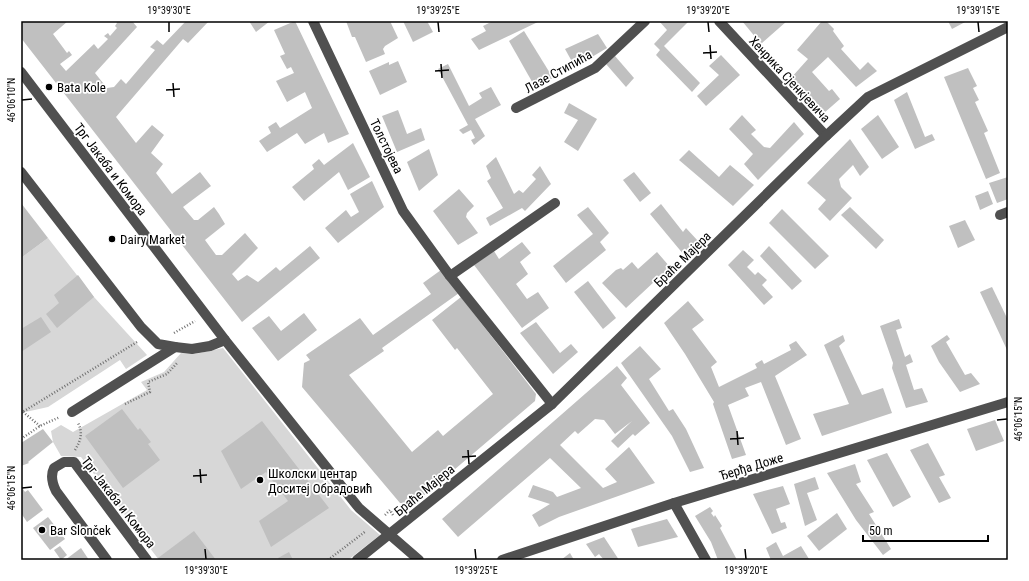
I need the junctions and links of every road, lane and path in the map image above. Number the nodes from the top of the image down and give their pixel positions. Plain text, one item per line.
1 (313, 21) edge
2 (645, 21) edge
3 (719, 21) edge
4 (1005, 25) edge
5 (21, 72) edge
6 (516, 108) dead end
7 (826, 136) junction
8 (21, 172) edge
9 (555, 204) dead end
10 (450, 276) junction
11 (199, 306) junction
12 (134, 335) dead end
13 (149, 335) junction
14 (225, 340) junction
15 (175, 347) junction
16 (182, 357) dead end
17 (1008, 402) edge
18 (125, 404) dead end
19 (552, 404) junction
20 (72, 412) junction
21 (22, 413) edge
22 (40, 426) junction
23 (21, 439) edge
24 (69, 461) junction
25 (674, 503) junction
26 (362, 526) dead end
27 (368, 530) junction
28 (390, 534) junction
29 (379, 542) junction
30 (107, 560) edge
31 (147, 560) edge
32 (328, 560) edge
33 (357, 560) edge
34 (419, 560) edge
35 (502, 560) edge
36 (706, 560) edge

1 - 10 street, Толстојева
2 - 6 street, Лазе Стипића
3 - 7 street, Хенрика Сјенкјевича
4 - 7 street, Браће Мајера
5 - 11 street, Трг Јакаба и Комора
7 - 19 street, Браће Мајера
8 - 13 street
9 - 10 street
10 - 19 street, Толстојева
11 - 13 path
11 - 14 street, Трг Јакаба и Комора
12 - 21 path
13 - 15 street
14 - 15 street
14 - 28 street, Трг Јакаба и Комора
15 - 20 street
16 - 18 path
17 - 25 street, Ђерђа Доже
19 - 28 street, Браће Мајера
20 - 22 path
20 - 24 path
21 - 22 path
22 - 23 path
24 - 30 street
24 - 31 street, Трг Јакаба и Комора
25 - 35 street, Ђерђа Доже
25 - 36 street
26 - 27 path
27 - 29 path
27 - 32 path
28 - 29 street, Браће Мајера
28 - 34 street, Трг Јакаба и Комора
29 - 33 street, Браће Мајера

